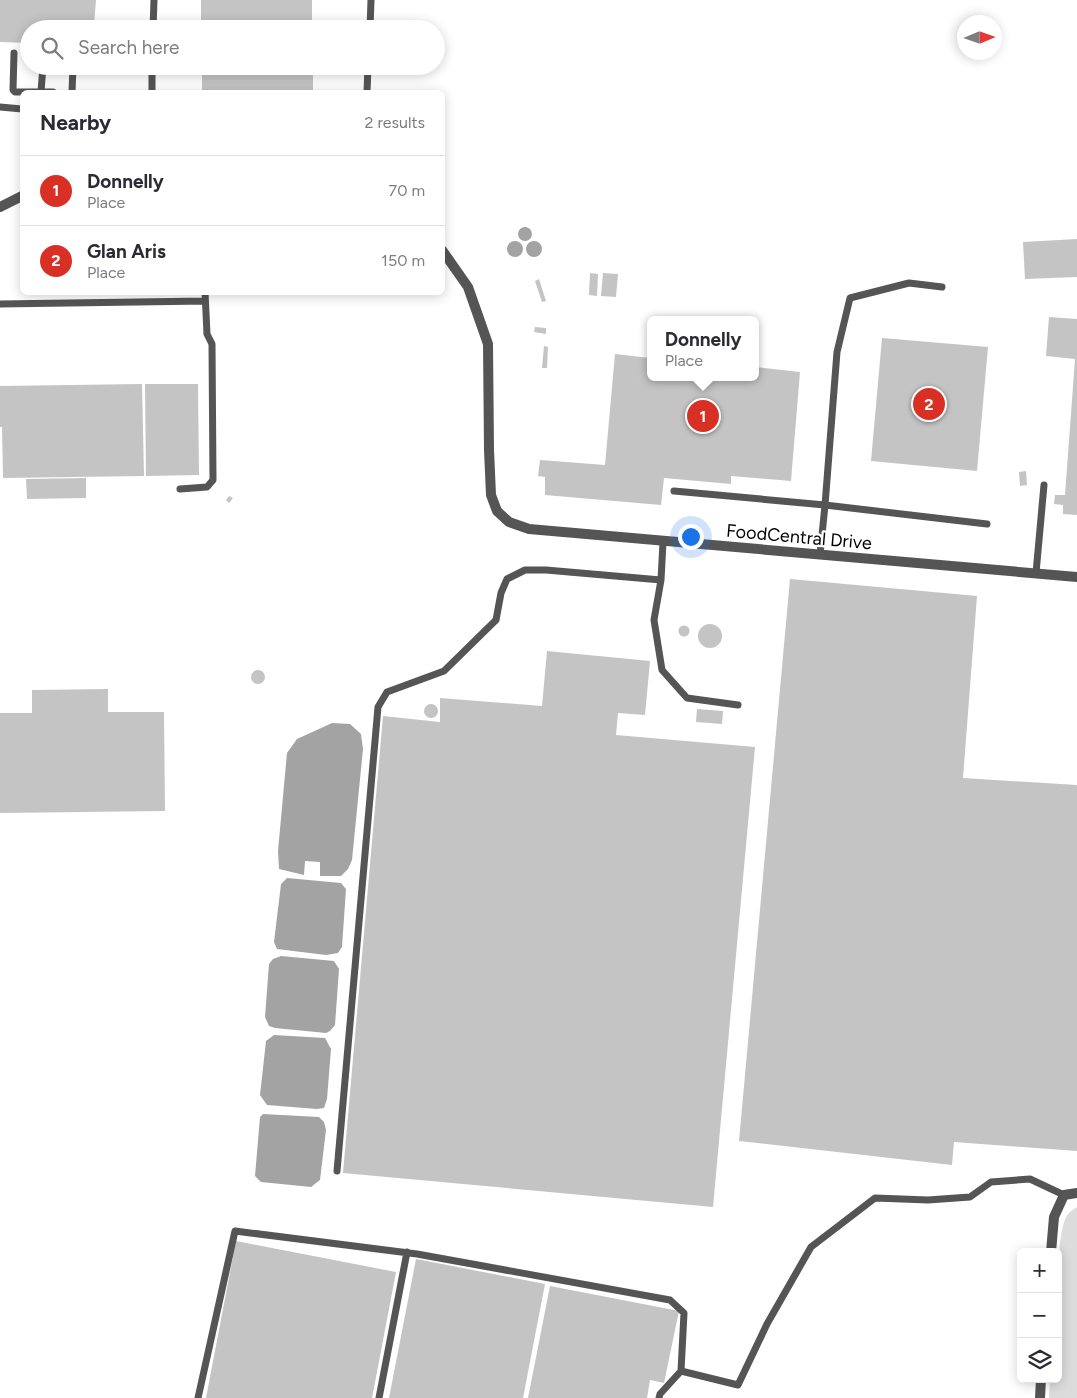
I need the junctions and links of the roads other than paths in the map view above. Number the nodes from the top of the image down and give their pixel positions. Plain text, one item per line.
1 (154, 0) edge
2 (371, 0) edge
3 (153, 20) edge
4 (370, 20) edge
5 (14, 53) dead end
6 (42, 75) edge
7 (73, 75) edge
8 (152, 75) edge
9 (368, 75) edge
10 (41, 90) edge
11 (72, 90) edge
12 (152, 90) edge
13 (367, 90) edge
14 (20, 92) edge
15 (0, 107) edge
16 (20, 109) edge
17 (20, 197) edge
18 (0, 208) edge
19 (445, 254) edge
20 (942, 287) dead end
21 (205, 295) edge
22 (205, 301) junction
23 (0, 304) edge
24 (1044, 486) dead end
25 (180, 489) dead end
26 (674, 491) dead end
27 (825, 504) junction
28 (987, 524) dead end
29 (663, 542) junction
30 (820, 554) junction
31 (1036, 573) junction
32 (1077, 576) edge
33 (661, 580) junction
34 (738, 705) dead end
35 (337, 1171) dead end
36 (1077, 1193) edge
37 (1064, 1196) junction
38 (1052, 1248) edge
39 (407, 1252) junction
40 (681, 1370) junction
41 (1041, 1383) edge
42 (198, 1398) edge
43 (378, 1398) edge
44 (659, 1398) edge
45 (1040, 1398) edge

1 - 3 lane
2 - 4 lane
5 - 14 lane
6 - 10 lane
7 - 11 lane
8 - 12 lane
9 - 13 lane
15 - 16 lane
17 - 18 street
19 - 29 street, FoodCentral Drive
20 - 27 lane
21 - 22 lane
22 - 23 lane
22 - 25 lane
24 - 31 lane
26 - 27 lane
27 - 28 lane
27 - 30 lane
29 - 30 street, FoodCentral Drive
29 - 33 lane
30 - 31 street, FoodCentral Drive
31 - 32 street, FoodCentral Drive
33 - 34 lane
33 - 35 lane
36 - 37 street
37 - 38 street
37 - 40 lane
39 - 40 lane
39 - 42 lane
39 - 43 lane
40 - 44 lane
41 - 45 street

